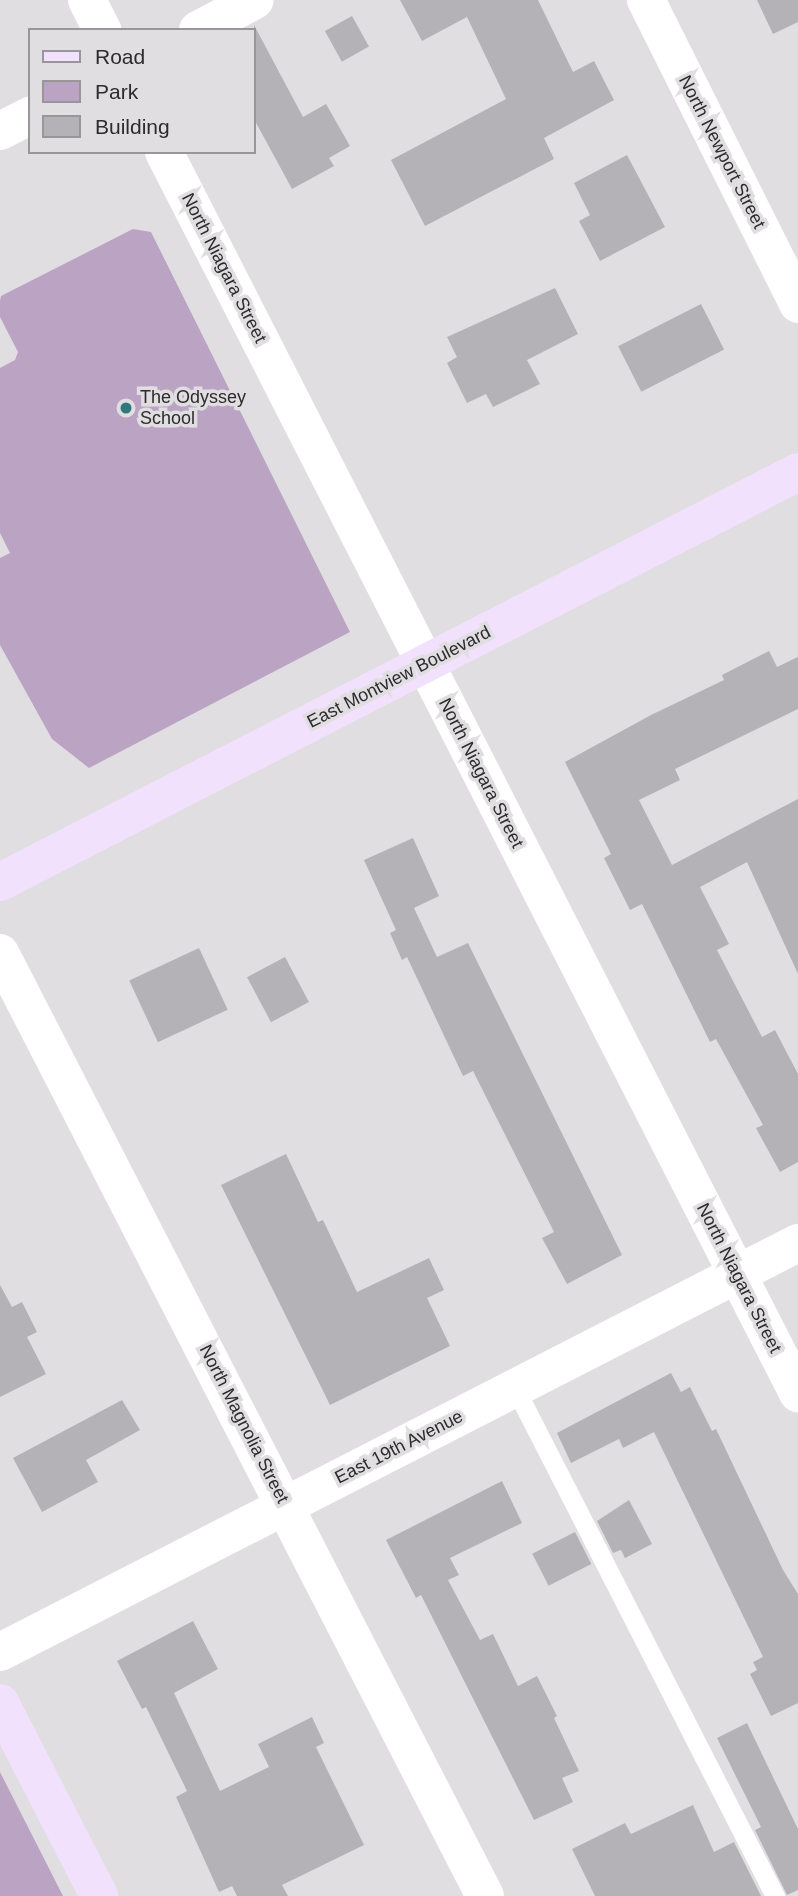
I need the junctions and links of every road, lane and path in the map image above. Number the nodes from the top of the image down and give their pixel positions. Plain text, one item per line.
1 (87, 0) edge
2 (255, 0) edge
3 (646, 0) edge
4 (101, 28) edge
5 (202, 28) edge
6 (28, 117) edge
7 (0, 131) edge
8 (165, 154) edge
9 (798, 304) edge
10 (798, 472) edge
11 (425, 664) junction
12 (0, 882) edge
13 (0, 953) edge
14 (798, 1243) edge
15 (737, 1275) junction
16 (515, 1388) junction
17 (798, 1393) edge
18 (285, 1505) junction
19 (0, 1652) edge
20 (0, 1703) edge
21 (99, 1896) edge
22 (485, 1896) edge
23 (775, 1896) edge

1 - 4 street
2 - 5 street
3 - 9 street, North Newport Street
6 - 7 street
8 - 11 street, North Niagara Street
10 - 11 main road, East Montview Boulevard
11 - 12 main road, East Montview Boulevard
11 - 15 street, North Niagara Street
13 - 18 street, North Magnolia Street
14 - 15 street, East 19th Avenue
15 - 16 street, East 19th Avenue
15 - 17 street, North Niagara Street
16 - 18 street, East 19th Avenue
16 - 23 lane
18 - 19 street, East 19th Avenue
18 - 22 street, North Magnolia Street
20 - 21 main road

